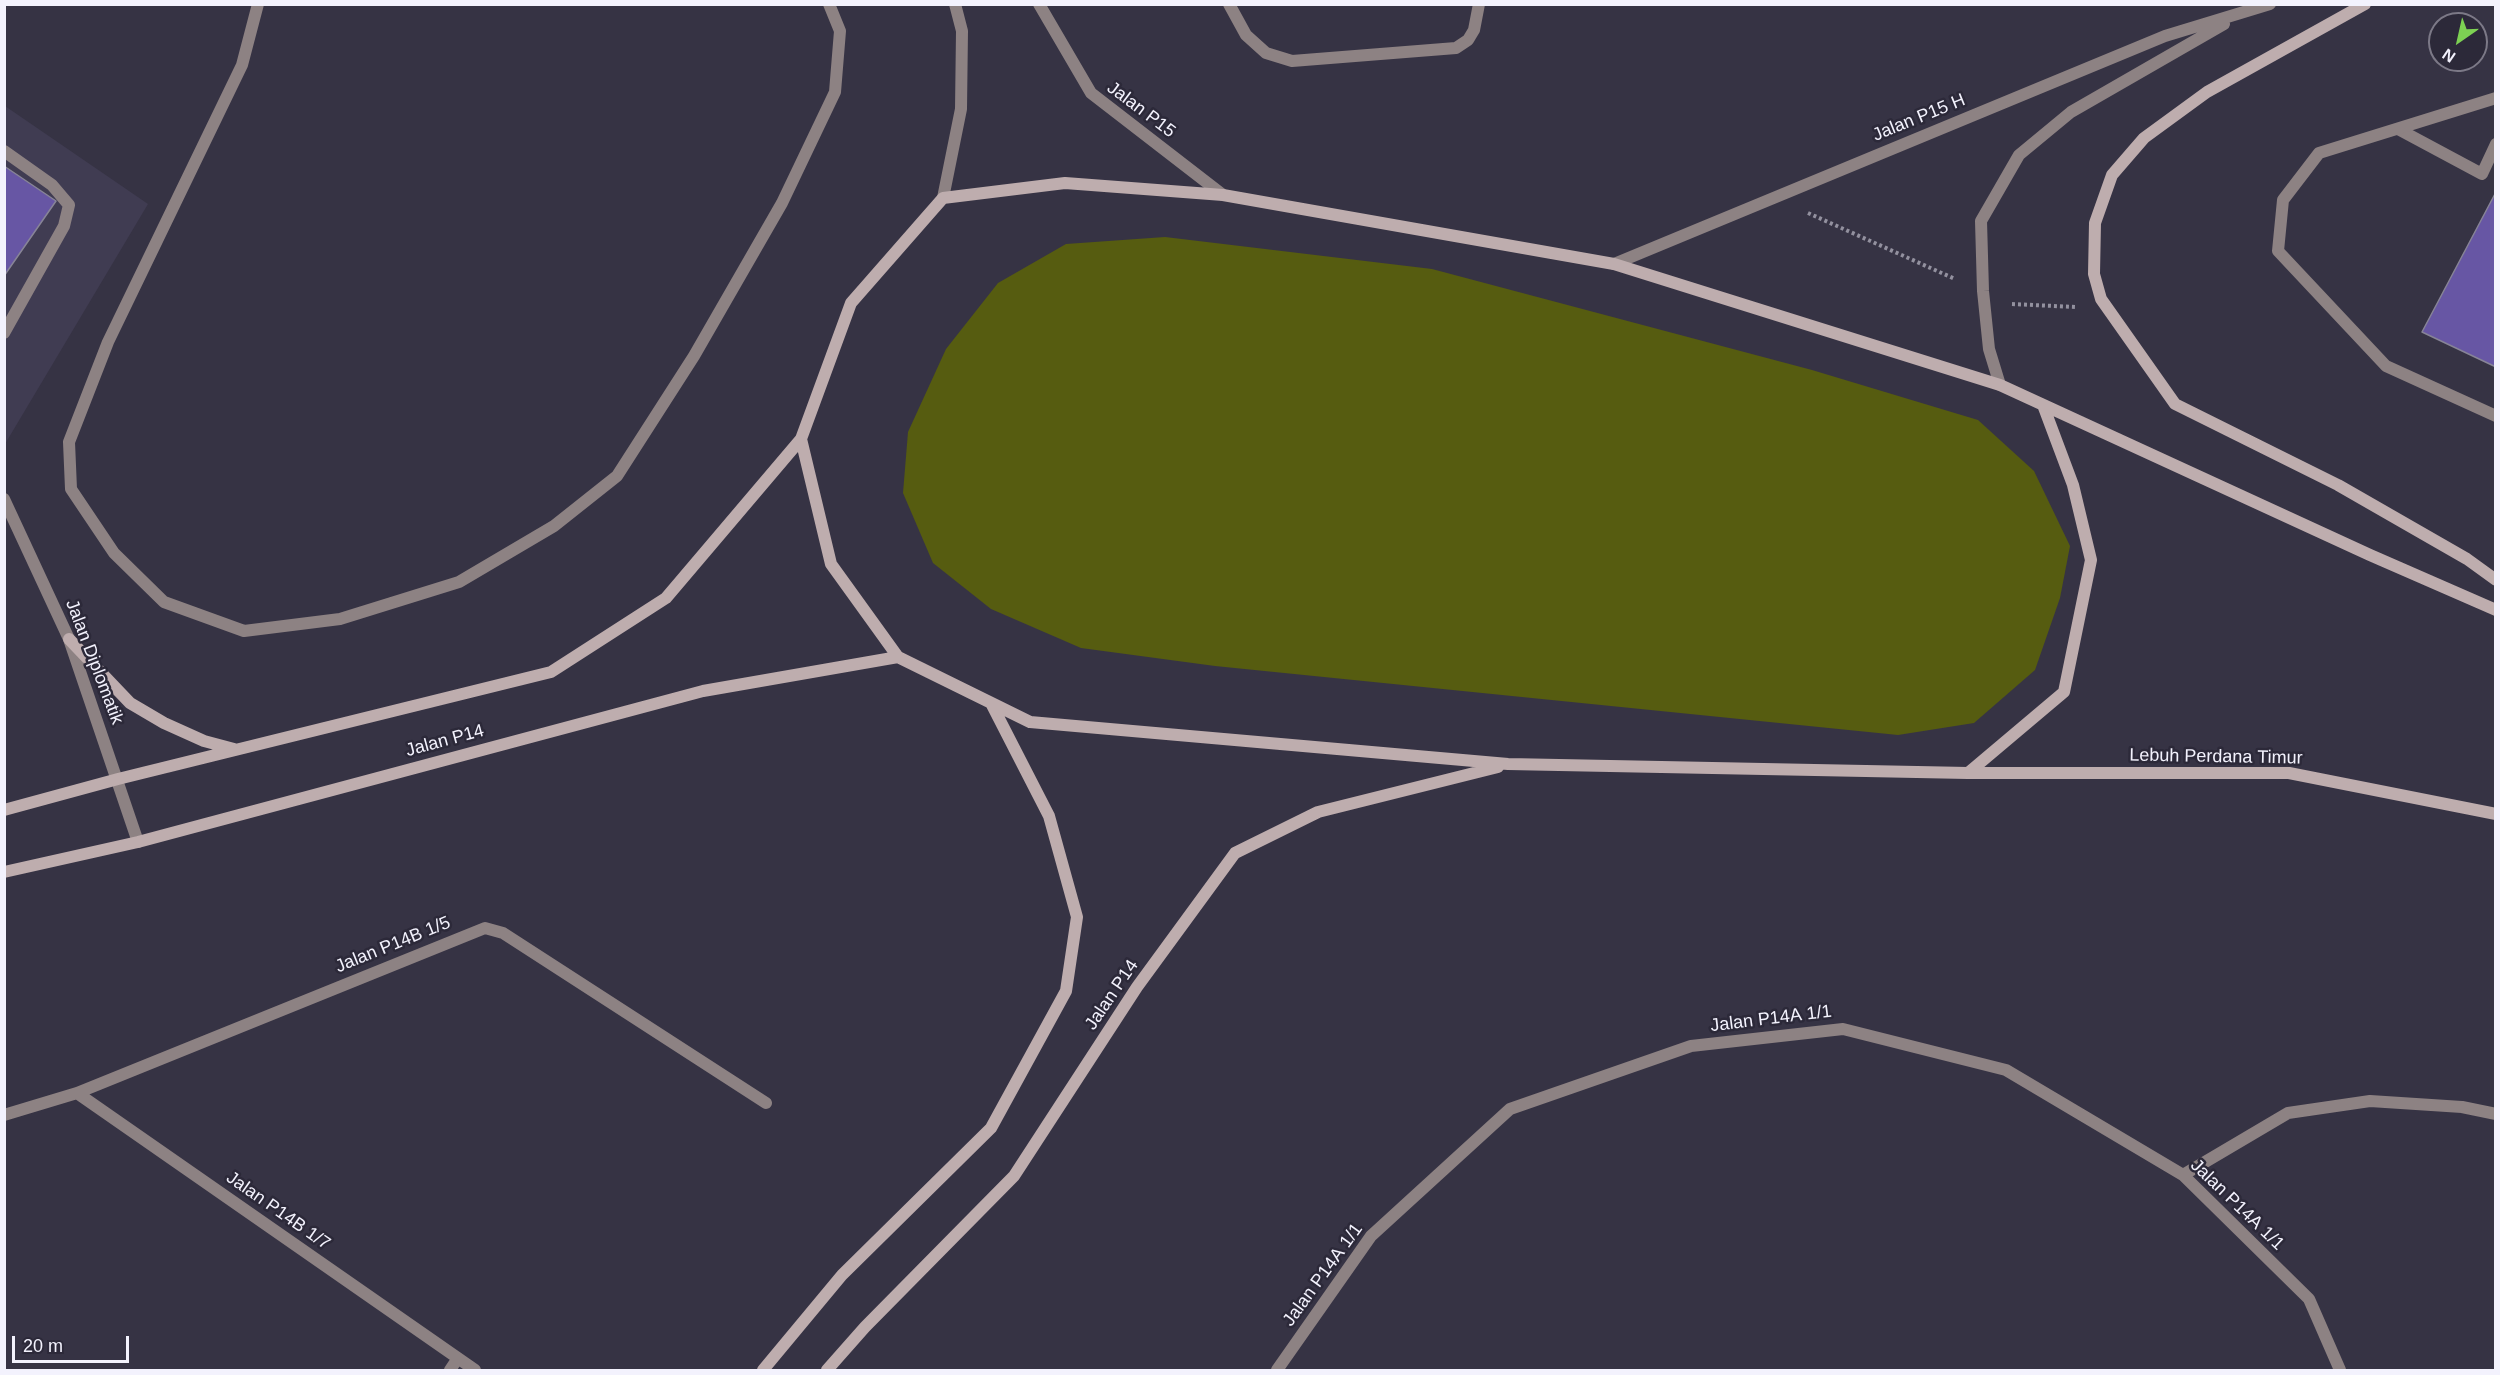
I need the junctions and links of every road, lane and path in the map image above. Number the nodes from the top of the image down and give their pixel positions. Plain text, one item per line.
1 (258, 4) edge
2 (829, 4) edge
3 (955, 4) edge
4 (1039, 4) edge
5 (1229, 4) edge
6 (1479, 4) edge
7 (2270, 4) edge
8 (2365, 4) edge
9 (2240, 15) junction
10 (2496, 98) edge
11 (2398, 129) junction
12 (2496, 144) edge
13 (4, 151) edge
14 (1223, 195) junction
15 (943, 198) junction
16 (1808, 213) dead end
17 (1614, 264) junction
18 (1955, 279) dead end
19 (2012, 304) dead end
20 (2079, 307) dead end
21 (4, 333) edge
22 (2000, 385) junction
23 (2043, 405) junction
24 (2496, 417) edge
25 (801, 438) junction
26 (4, 499) edge
27 (2496, 580) edge
28 (2496, 610) edge
29 (69, 639) junction
30 (898, 657) junction
31 (991, 703) junction
32 (237, 750) junction
33 (1508, 764) junction
34 (1968, 773) junction
35 (118, 779) junction
36 (4, 810) edge
37 (2496, 813) edge
38 (138, 842) junction
39 (4, 872) edge
40 (77, 1093) junction
41 (766, 1103) dead end
42 (2496, 1114) edge
43 (4, 1115) edge
44 (2183, 1175) junction
45 (458, 1358) junction
46 (450, 1371) edge
47 (475, 1371) edge
48 (763, 1371) edge
49 (827, 1371) edge
50 (1277, 1371) edge
51 (2340, 1371) edge

1 - 2 street
3 - 15 street
4 - 14 street, Jalan P15
5 - 6 street
7 - 9 street, Jalan P15 H
8 - 27 main road
9 - 17 street, Jalan P15 H
9 - 22 street, Jalan P15 H
10 - 11 street
11 - 12 street
11 - 24 street
13 - 21 street
14 - 15 main road
14 - 17 main road
15 - 25 main road
16 - 18 path
17 - 22 main road
19 - 20 path
22 - 23 main road
23 - 28 main road
23 - 34 main road
25 - 30 main road
25 - 32 main road
26 - 29 street, Jalan Diplomatik
29 - 32 main road
29 - 35 street, Jalan Diplomatik
30 - 31 main road
30 - 38 main road, Jalan P14
31 - 33 main road
31 - 48 main road
32 - 35 main road
33 - 34 main road, Lebuh Perdana Timur
33 - 49 main road, Jalan P14
34 - 37 main road, Lebuh Perdana Timur
35 - 36 main road
35 - 38 street, Jalan Diplomatik
38 - 39 main road, Jalan P14
40 - 41 street, Jalan P14B 1/5
40 - 43 street, Jalan P14B 1/5
40 - 45 street, Jalan P14B 1/7
42 - 44 street
44 - 50 street, Jalan P14A 1/1
44 - 51 street, Jalan P14A 1/1
45 - 46 street
45 - 47 street, Jalan P14B 1/7

